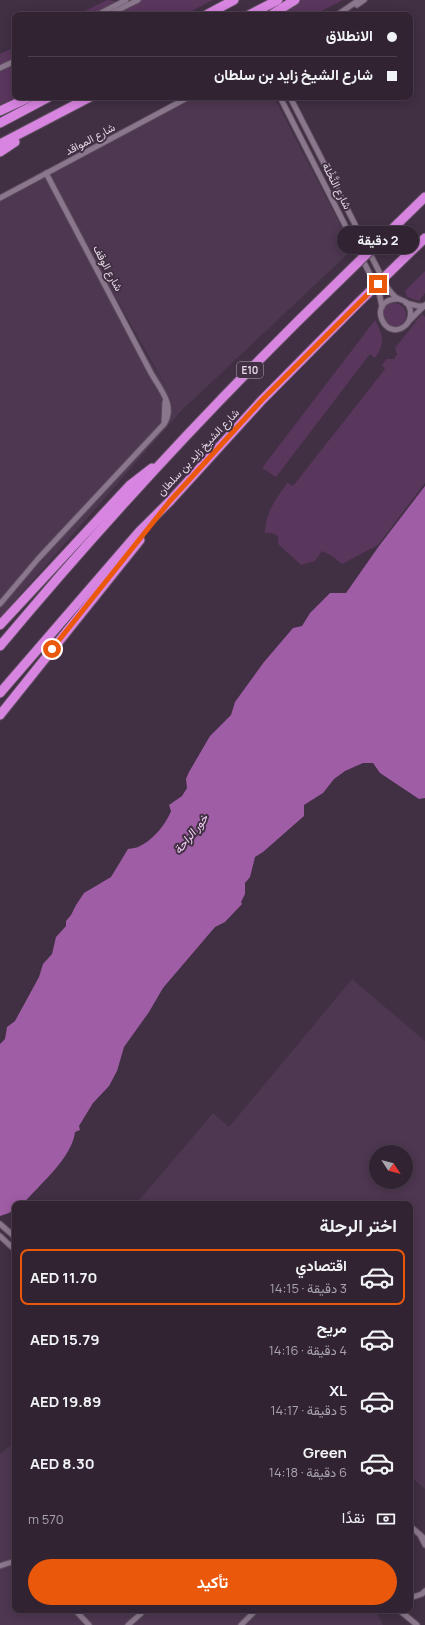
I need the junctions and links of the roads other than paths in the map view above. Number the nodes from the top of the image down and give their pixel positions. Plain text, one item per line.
1 (126, 0) edge
2 (138, 0) edge
3 (234, 0) edge
4 (278, 0) edge
5 (295, 0) edge
6 (359, 0) edge
7 (364, 0) edge
8 (103, 12) edge
9 (114, 12) edge
10 (212, 12) edge
11 (255, 12) edge
12 (276, 12) edge
13 (341, 12) edge
14 (347, 12) edge
15 (12, 62) edge
16 (0, 68) edge
17 (24, 100) edge
18 (43, 100) edge
19 (84, 100) edge
20 (183, 100) edge
21 (282, 100) edge
22 (292, 100) edge
23 (0, 111) edge
24 (0, 123) edge
25 (41, 123) junction
26 (0, 144) edge
27 (0, 152) edge
28 (46, 173) junction
29 (425, 197) edge
30 (0, 198) edge
31 (425, 238) edge
32 (398, 299) junction
33 (405, 302) junction
34 (425, 306) edge
35 (382, 307) junction
36 (409, 321) junction
37 (161, 463) junction
38 (170, 501) junction
39 (0, 604) edge
40 (0, 625) edge
41 (0, 646) edge
42 (0, 693) edge
43 (0, 715) edge
44 (0, 1224) edge
45 (12, 1234) edge
46 (1, 1238) edge
47 (12, 1247) edge
48 (413, 1529) edge
49 (420, 1535) junction
50 (425, 1539) edge
51 (425, 1545) edge
52 (12, 1562) edge
53 (0, 1566) edge
54 (425, 1591) edge
55 (413, 1597) edge
56 (78, 1613) edge
57 (142, 1613) edge
58 (253, 1613) edge
59 (403, 1613) edge
60 (89, 1625) edge
61 (128, 1625) edge
62 (241, 1625) edge
63 (417, 1625) edge

1 - 8 street
2 - 9 street
3 - 10 highway
4 - 11 highway
5 - 12 highway
6 - 13 street
7 - 14 street
15 - 16 street
17 - 23 highway
18 - 24 highway
19 - 25 highway
20 - 28 street, شارع المواقد
21 - 35 street, شارع النَّخْلة
22 - 32 street, شارع النَّخْلة
25 - 26 highway
25 - 27 highway
28 - 30 street, شارع المواقد
28 - 39 street, شارع الوقف
29 - 37 highway, شارع الشيخ زايد بن سلطان / E10, bridge
31 - 38 highway, شارع الشيخ زايد بن سلطان / E10, bridge
32 - 33 street
32 - 35 street
33 - 34 street
33 - 36 street
34 - 36 street
35 - 36 street
37 - 40 highway
37 - 41 highway, شارع الشيخ زايد بن سلطان / E10
38 - 42 highway, شارع الشيخ زايد بن سلطان / E10
38 - 43 highway
44 - 45 street
46 - 47 street
48 - 49 street
49 - 50 street
49 - 51 street
52 - 53 street
54 - 55 street
56 - 60 street
57 - 61 street
58 - 62 street
59 - 63 street

